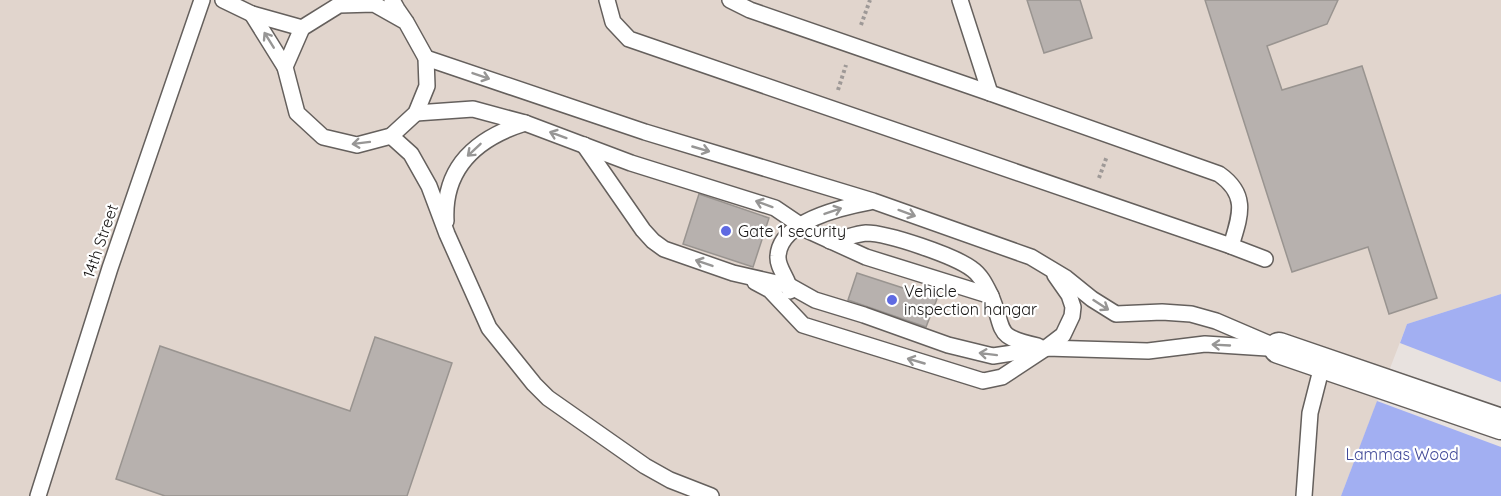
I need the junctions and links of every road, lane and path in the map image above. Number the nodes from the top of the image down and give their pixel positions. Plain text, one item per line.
1 (202, 0) edge
2 (223, 0) edge
3 (393, 0) edge
4 (607, 0) edge
5 (730, 0) edge
6 (960, 0) edge
7 (341, 2) edge
8 (252, 14) junction
9 (406, 22) junction
10 (302, 28) junction
11 (426, 58) junction
12 (285, 67) junction
13 (990, 93) junction
14 (416, 113) junction
15 (525, 123) junction
16 (391, 136) junction
17 (1114, 136) junction
18 (584, 145) junction
19 (1092, 198) junction
20 (873, 201) junction
21 (801, 225) junction
22 (447, 234) junction
23 (830, 242) junction
24 (1231, 246) junction
25 (1265, 259) dead end
26 (1044, 265) junction
27 (733, 273) junction
28 (790, 286) junction
29 (991, 296) junction
30 (796, 320) junction
31 (1046, 348) junction
32 (1279, 348) junction
33 (1323, 362) junction
34 (1501, 424) edge
35 (38, 496) edge
36 (711, 496) edge
37 (1304, 496) edge

1 - 35 lane, 14th Street
2 - 8 lane
3 - 9 lane
4 - 19 lane
5 - 13 lane
6 - 13 lane
7 - 9 lane
7 - 10 lane
8 - 10 lane
12 -> 8 lane
9 - 11 lane
10 - 12 lane
11 - 14 lane
11 -> 20 lane
16 -> 12 lane
13 - 17 lane
14 - 15 lane
14 - 16 lane
18 -> 15 lane
15 -> 22 lane
16 - 22 lane
17 - 19 path
17 - 24 lane
21 -> 18 lane
27 -> 18 lane
19 - 24 lane
21 -> 20 lane
20 -> 26 lane
21 - 23 lane
21 - 28 lane
22 - 36 lane
23 - 29 lane
23 - 29 lane
24 - 25 lane
26 - 31 lane
26 -> 32 lane
27 - 28 lane
27 - 30 lane
28 - 30 lane
31 -> 28 lane
29 - 31 lane
31 -> 30 lane
32 -> 31 lane
32 - 33 street
33 - 34 street
33 - 37 lane

